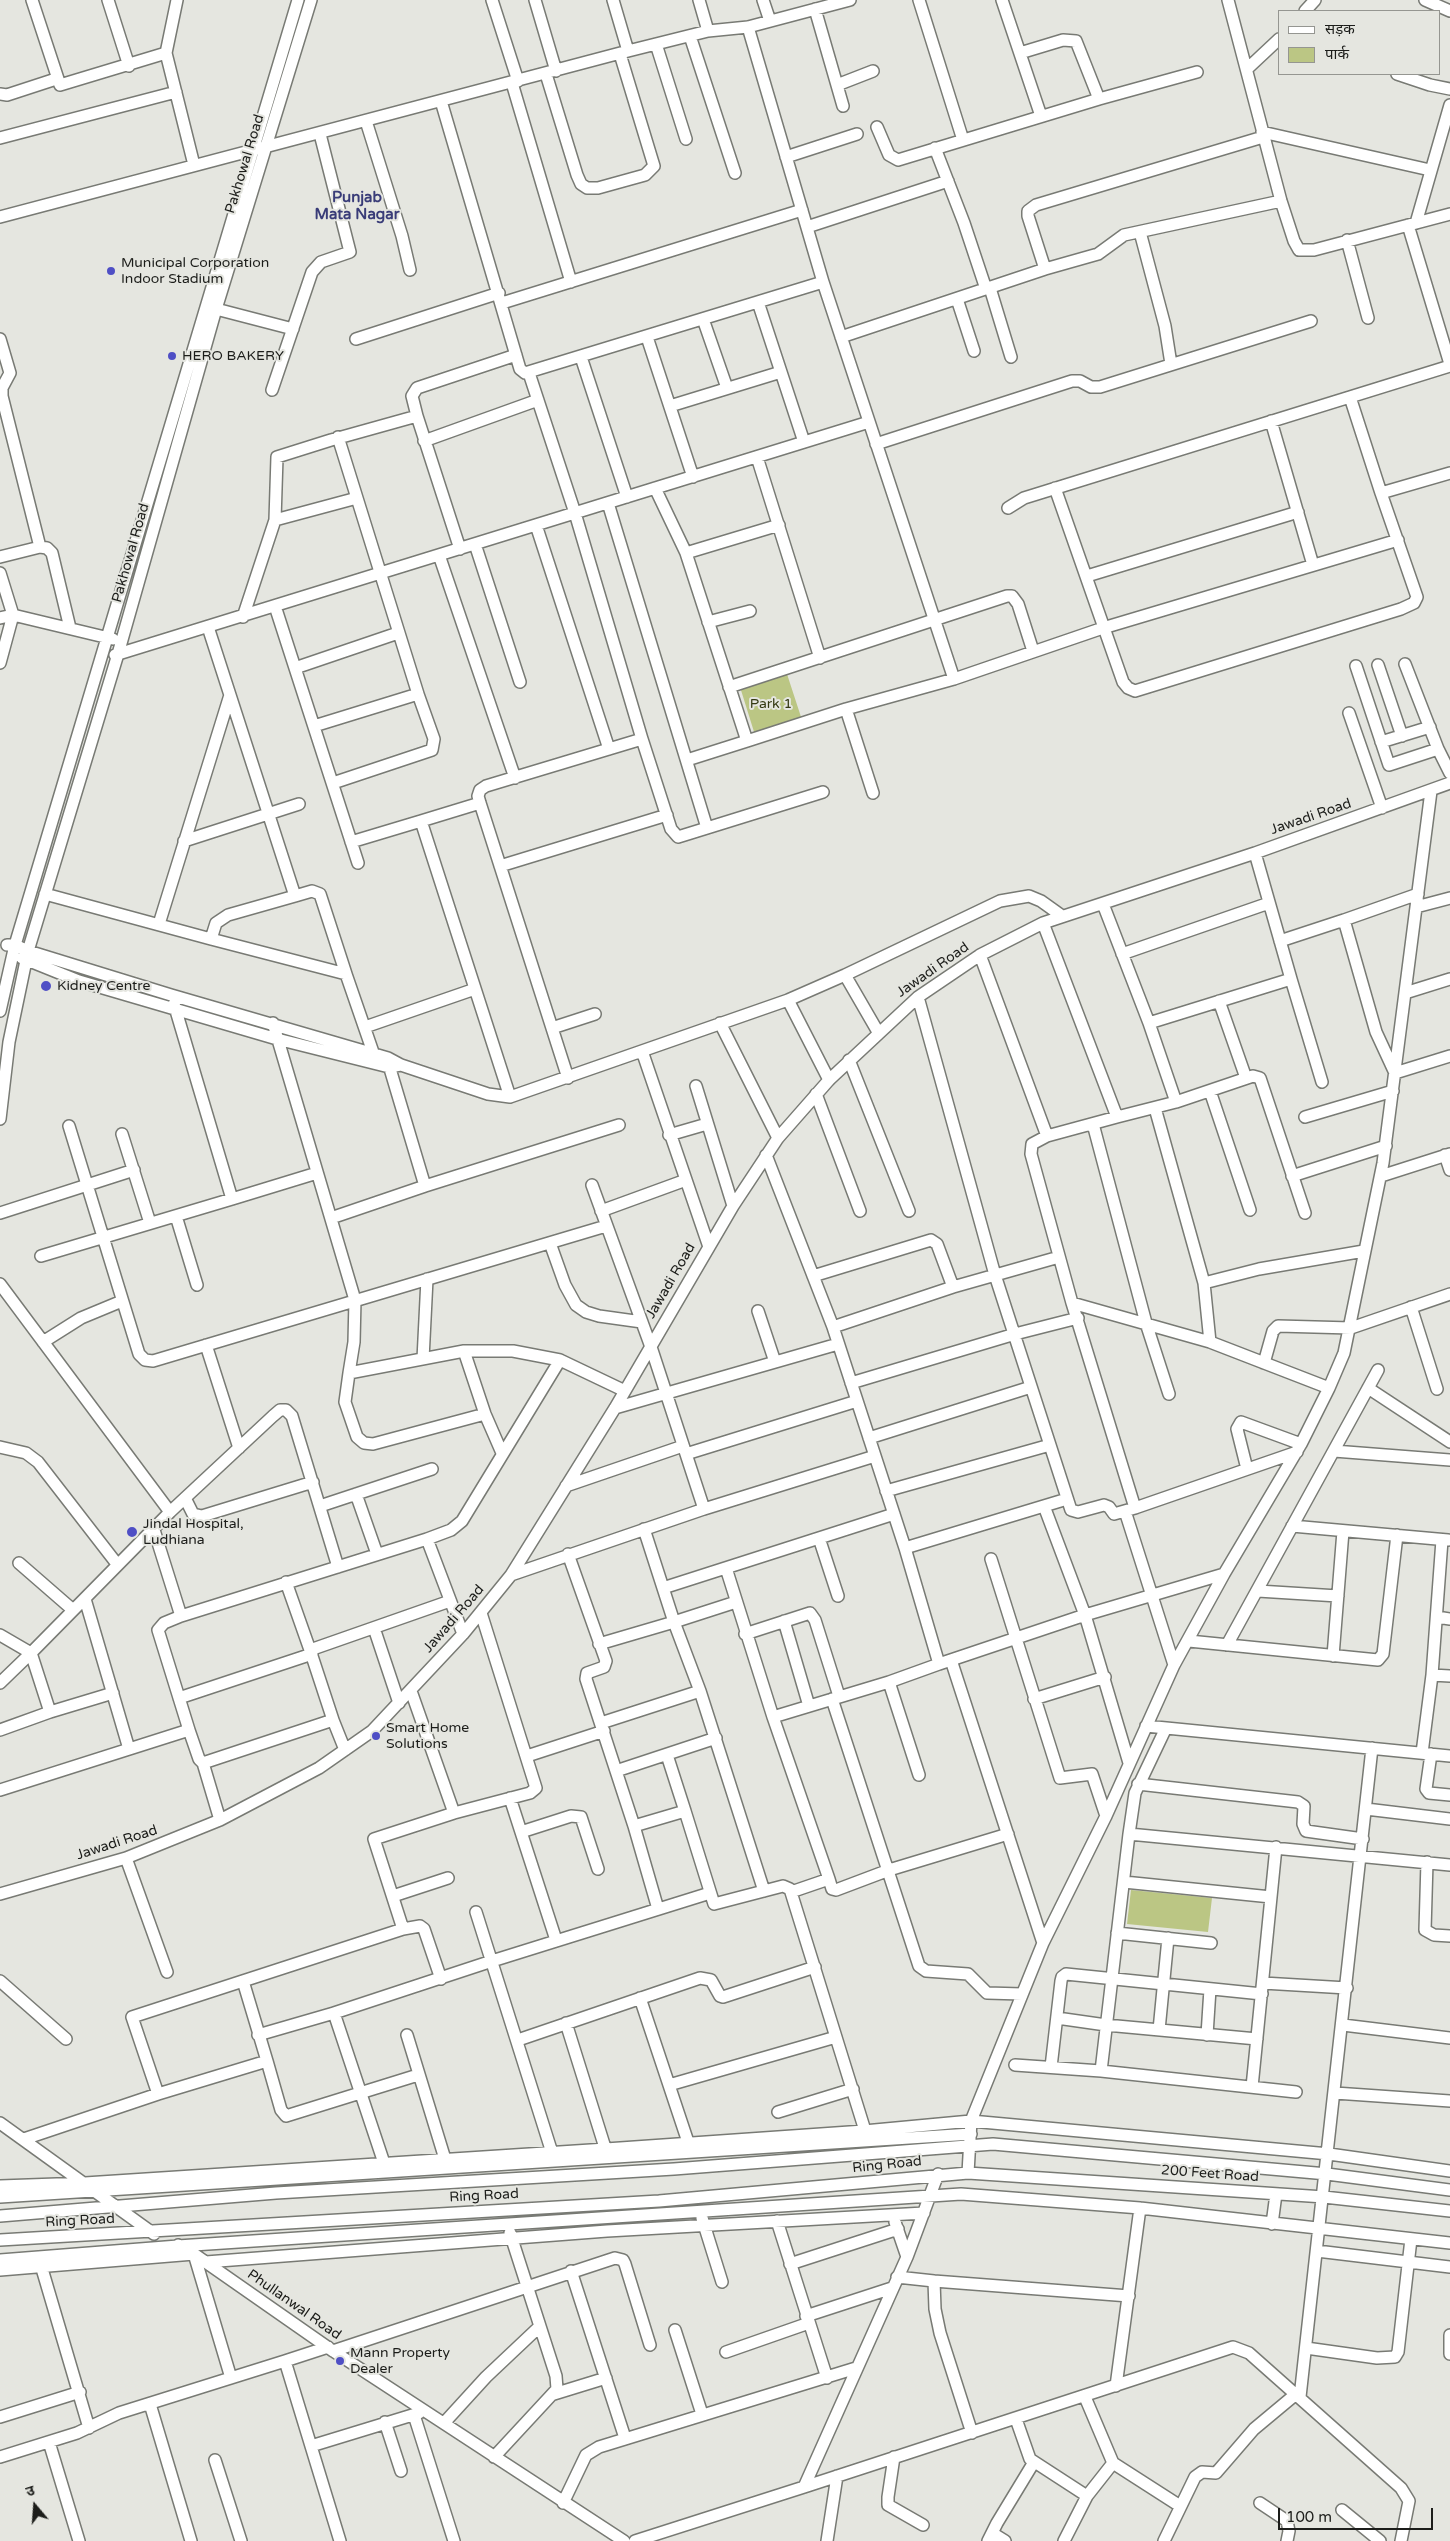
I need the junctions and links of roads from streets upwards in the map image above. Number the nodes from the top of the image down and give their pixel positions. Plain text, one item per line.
1 (32, 0) edge
2 (108, 0) edge
3 (177, 0) edge
4 (298, 0) edge
5 (311, 0) edge
6 (492, 0) edge
7 (535, 0) edge
8 (613, 0) edge
9 (699, 0) edge
10 (764, 0) edge
11 (850, 0) edge
12 (919, 0) edge
13 (1002, 0) edge
14 (1228, 0) edge
15 (1315, 0) edge
16 (1425, 0) edge
17 (815, 9) junction
18 (1306, 10) edge
19 (1450, 11) edge
20 (770, 21) junction
21 (748, 27) junction
22 (708, 30) junction
23 (690, 36) junction
24 (1278, 40) edge
25 (656, 44) junction
26 (624, 52) junction
27 (166, 53) junction
28 (1020, 53) junction
29 (129, 66) junction
30 (1247, 69) junction
31 (873, 71) dead end
32 (1197, 72) dead end
33 (551, 73) junction
34 (1400, 75) edge
35 (56, 79) junction
36 (515, 82) junction
37 (837, 84) junction
38 (1450, 89) edge
39 (176, 92) junction
40 (0, 94) edge
41 (1099, 99) junction
42 (441, 101) junction
43 (1450, 105) edge
44 (843, 106) dead end
45 (1040, 116) junction
46 (366, 121) junction
47 (877, 127) dead end
48 (320, 134) junction
49 (858, 134) dead end
50 (1263, 135) junction
51 (0, 138) edge
52 (686, 139) dead end
53 (963, 140) junction
54 (266, 146) junction
55 (935, 148) junction
56 (252, 149) junction
57 (786, 157) junction
58 (194, 165) junction
59 (1430, 170) junction
60 (735, 173) dead end
61 (948, 181) junction
62 (1281, 202) junction
63 (802, 210) junction
64 (1450, 214) edge
65 (0, 217) edge
66 (1412, 224) junction
67 (807, 227) junction
68 (1140, 232) junction
69 (1347, 240) junction
70 (410, 270) dead end
71 (1045, 270) junction
72 (570, 282) junction
73 (823, 282) junction
74 (988, 288) junction
75 (501, 298) junction
76 (957, 298) junction
77 (758, 302) junction
78 (216, 309) junction
79 (1368, 318) dead end
80 (704, 319) junction
81 (1311, 321) dead end
82 (294, 328) junction
83 (647, 337) junction
84 (841, 337) junction
85 (0, 339) edge
86 (356, 339) dead end
87 (1448, 346) edge
88 (974, 351) dead end
89 (516, 355) junction
90 (581, 357) junction
91 (1011, 357) dead end
92 (1171, 364) junction
93 (1450, 365) edge
94 (781, 372) junction
95 (529, 373) junction
96 (728, 388) junction
97 (272, 390) dead end
98 (1350, 397) junction
99 (538, 400) junction
100 (670, 406) junction
101 (3, 412) edge
102 (417, 416) junction
103 (1271, 421) junction
104 (870, 422) junction
105 (338, 438) junction
106 (424, 440) junction
107 (804, 442) junction
108 (876, 444) junction
109 (757, 457) junction
110 (1450, 473) edge
111 (693, 477) junction
112 (655, 488) junction
113 (1055, 488) junction
114 (1381, 493) junction
115 (627, 497) junction
116 (357, 498) junction
117 (608, 503) junction
118 (1008, 508) dead end
119 (1298, 512) junction
120 (575, 513) junction
121 (275, 520) junction
122 (779, 525) junction
123 (536, 526) junction
124 (1398, 540) junction
125 (475, 544) junction
126 (40, 547) junction
127 (460, 549) junction
128 (686, 553) junction
129 (439, 556) junction
130 (0, 558) edge
131 (1313, 565) junction
132 (0, 573) edge
133 (381, 574) junction
134 (1088, 576) junction
135 (276, 606) junction
136 (750, 611) dead end
137 (13, 615) junction
138 (242, 616) junction
139 (0, 618) edge
140 (935, 620) junction
141 (708, 622) junction
142 (208, 627) junction
143 (70, 628) junction
144 (1103, 628) junction
145 (398, 633) junction
146 (106, 638) junction
147 (122, 641) junction
148 (1033, 651) junction
149 (118, 654) junction
150 (101, 657) junction
151 (820, 658) junction
152 (0, 664) edge
153 (1405, 664) dead end
154 (1378, 665) dead end
155 (1356, 666) dead end
156 (296, 668) junction
157 (954, 679) junction
158 (520, 682) dead end
159 (729, 686) junction
160 (418, 694) junction
161 (230, 695) junction
162 (846, 709) junction
163 (1349, 713) dead end
164 (314, 726) junction
165 (1430, 727) junction
166 (1402, 736) junction
167 (642, 739) junction
168 (747, 741) junction
169 (1381, 742) junction
170 (609, 749) junction
171 (1438, 749) junction
172 (687, 760) junction
173 (1450, 773) edge
174 (515, 778) junction
175 (332, 783) junction
176 (1450, 783) edge
177 (1431, 791) junction
178 (823, 792) dead end
179 (873, 793) dead end
180 (480, 803) junction
181 (299, 804) dead end
182 (1382, 808) junction
183 (268, 814) junction
184 (667, 815) junction
185 (421, 821) junction
186 (707, 828) junction
187 (184, 841) junction
188 (351, 842) junction
189 (1255, 852) junction
190 (358, 863) dead end
191 (500, 866) junction
192 (45, 894) junction
193 (1418, 894) junction
194 (295, 896) junction
195 (1450, 898) edge
196 (1269, 903) junction
197 (1104, 904) junction
198 (1416, 907) junction
199 (1062, 916) junction
200 (1344, 920) junction
201 (159, 924) junction
202 (1043, 924) junction
203 (211, 939) junction
204 (1280, 941) junction
205 (9, 946) edge
206 (980, 954) junction
207 (1122, 954) junction
208 (27, 956) junction
209 (346, 974) junction
210 (845, 975) junction
211 (1291, 979) junction
212 (1450, 979) edge
213 (475, 989) junction
214 (1405, 993) junction
215 (171, 995) junction
216 (918, 997) junction
217 (788, 1000) junction
218 (1219, 1001) junction
219 (175, 1009) junction
220 (0, 1011) edge
221 (595, 1014) dead end
222 (273, 1023) junction
223 (720, 1023) junction
224 (1148, 1023) junction
225 (0, 1025) edge
226 (12, 1027) junction
227 (365, 1027) junction
228 (552, 1028) junction
229 (878, 1032) junction
230 (277, 1039) junction
231 (4, 1047) edge
232 (642, 1051) junction
233 (1450, 1056) edge
234 (375, 1059) junction
235 (849, 1060) junction
236 (393, 1063) junction
237 (1395, 1073) junction
238 (568, 1078) junction
239 (1246, 1078) junction
240 (829, 1080) junction
241 (1322, 1082) dead end
242 (696, 1086) dead end
243 (1210, 1091) junction
244 (1393, 1091) junction
245 (816, 1094) junction
246 (510, 1097) junction
247 (1176, 1102) junction
248 (1155, 1108) junction
249 (1117, 1117) junction
250 (1305, 1117) dead end
251 (0, 1119) edge
252 (707, 1124) junction
253 (1093, 1124) junction
254 (619, 1125) dead end
255 (69, 1126) dead end
256 (122, 1134) dead end
257 (669, 1135) junction
258 (1047, 1136) junction
259 (778, 1138) junction
260 (1386, 1146) junction
261 (766, 1155) junction
262 (1448, 1155) edge
263 (134, 1170) junction
264 (1450, 1170) edge
265 (317, 1174) junction
266 (1292, 1176) junction
267 (1381, 1176) junction
268 (686, 1180) junction
269 (592, 1185) dead end
270 (86, 1186) junction
271 (425, 1186) junction
272 (232, 1199) junction
273 (733, 1206) junction
274 (1250, 1210) dead end
275 (860, 1211) dead end
276 (601, 1212) junction
277 (909, 1212) dead end
278 (0, 1213) edge
279 (1305, 1213) dead end
280 (176, 1216) junction
281 (330, 1218) junction
282 (150, 1224) junction
283 (606, 1226) junction
284 (102, 1237) junction
285 (550, 1243) junction
286 (709, 1246) junction
287 (1364, 1251) junction
288 (41, 1256) dead end
289 (1059, 1257) junction
290 (995, 1275) junction
291 (813, 1276) junction
292 (427, 1279) junction
293 (1204, 1283) junction
294 (0, 1284) edge
295 (198, 1285) dead end
296 (953, 1287) junction
297 (1450, 1294) edge
298 (355, 1300) junction
299 (122, 1301) junction
300 (1072, 1303) junction
301 (1410, 1307) junction
302 (758, 1311) dead end
303 (1078, 1318) junction
304 (642, 1322) junction
305 (1146, 1323) junction
306 (833, 1327) junction
307 (1350, 1328) junction
308 (1015, 1334) junction
309 (43, 1342) junction
310 (1210, 1342) junction
311 (838, 1344) junction
312 (206, 1345) junction
313 (651, 1347) junction
314 (464, 1351) junction
315 (422, 1359) junction
316 (560, 1360) junction
317 (775, 1362) junction
318 (1264, 1363) junction
319 (1378, 1370) dead end
320 (349, 1373) junction
321 (851, 1383) junction
322 (1031, 1387) junction
323 (1330, 1388) junction
324 (1368, 1388) junction
325 (1437, 1390) dead end
326 (625, 1391) junction
327 (666, 1394) junction
328 (1168, 1394) dead end
329 (857, 1401) junction
330 (615, 1408) junction
331 (485, 1414) junction
332 (869, 1438) junction
333 (1450, 1442) edge
334 (1050, 1445) junction
335 (0, 1447) edge
336 (239, 1448) junction
337 (1299, 1448) junction
338 (685, 1450) junction
339 (1334, 1450) junction
340 (502, 1453) junction
341 (875, 1456) junction
342 (1450, 1460) edge
343 (432, 1468) dead end
344 (1247, 1469) junction
345 (313, 1482) junction
346 (566, 1486) junction
347 (886, 1491) junction
348 (356, 1494) junction
349 (186, 1498) junction
350 (1067, 1499) junction
351 (320, 1506) junction
352 (1044, 1506) junction
353 (704, 1509) junction
354 (1130, 1509) junction
355 (170, 1512) junction
356 (894, 1514) junction
357 (1292, 1526) junction
358 (644, 1529) junction
359 (154, 1530) junction
360 (1343, 1530) junction
361 (1397, 1535) junction
362 (819, 1538) junction
363 (427, 1539) junction
364 (1446, 1540) edge
365 (905, 1548) junction
366 (377, 1554) junction
367 (568, 1554) junction
368 (991, 1559) dead end
369 (19, 1563) dead end
370 (118, 1564) junction
371 (338, 1567) junction
372 (726, 1568) junction
373 (1224, 1574) junction
374 (511, 1575) junction
375 (286, 1582) junction
376 (663, 1588) junction
377 (1258, 1591) junction
378 (838, 1596) dead end
379 (1338, 1596) junction
380 (1153, 1597) junction
381 (85, 1599) junction
382 (450, 1601) junction
383 (736, 1602) junction
384 (73, 1610) junction
385 (481, 1613) junction
386 (1085, 1615) junction
387 (182, 1616) junction
388 (1436, 1617) junction
389 (1450, 1619) edge
390 (784, 1621) junction
391 (674, 1622) junction
392 (374, 1628) junction
393 (464, 1634) junction
394 (746, 1634) junction
395 (0, 1635) edge
396 (1015, 1639) junction
397 (1189, 1641) junction
398 (599, 1644) junction
399 (1227, 1645) junction
400 (31, 1652) junction
401 (311, 1652) junction
402 (1333, 1656) junction
403 (951, 1660) junction
404 (939, 1664) junction
405 (1174, 1665) junction
406 (1432, 1675) junction
407 (1450, 1676) edge
408 (1104, 1677) junction
409 (889, 1682) junction
410 (0, 1683) edge
411 (411, 1691) junction
412 (700, 1691) junction
413 (113, 1693) junction
414 (836, 1697) junction
415 (179, 1698) junction
416 (1034, 1699) junction
417 (399, 1702) junction
418 (809, 1706) junction
419 (50, 1712) junction
420 (773, 1717) junction
421 (333, 1720) junction
422 (1146, 1726) junction
423 (603, 1727) junction
424 (0, 1730) edge
425 (189, 1730) junction
426 (1165, 1730) junction
427 (716, 1738) junction
428 (1372, 1748) junction
429 (129, 1749) junction
430 (345, 1750) junction
431 (1427, 1753) junction
432 (667, 1755) junction
433 (527, 1756) junction
434 (1450, 1756) edge
435 (203, 1763) junction
436 (1129, 1763) junction
437 (616, 1771) junction
438 (919, 1775) dead end
439 (1138, 1784) junction
440 (0, 1790) edge
441 (1450, 1796) edge
442 (510, 1798) junction
443 (1366, 1809) junction
444 (685, 1811) junction
445 (454, 1813) junction
446 (1106, 1816) junction
447 (1450, 1819) edge
448 (220, 1820) junction
449 (634, 1826) junction
450 (521, 1832) junction
451 (1008, 1834) junction
452 (1129, 1834) junction
453 (1363, 1839) junction
454 (1276, 1847) junction
455 (1361, 1855) junction
456 (126, 1858) junction
457 (1428, 1862) junction
458 (1450, 1865) edge
459 (598, 1869) dead end
460 (890, 1870) junction
461 (448, 1878) dead end
462 (829, 1879) junction
463 (1124, 1882) junction
464 (764, 1891) junction
465 (791, 1892) junction
466 (710, 1893) junction
467 (0, 1894) edge
468 (393, 1896) junction
469 (1272, 1897) junction
470 (658, 1909) junction
471 (476, 1912) dead end
472 (403, 1929) junction
473 (1117, 1933) junction
474 (1450, 1936) edge
475 (1168, 1938) junction
476 (556, 1940) junction
477 (1212, 1942) dead end
478 (1043, 1943) junction
479 (492, 1960) junction
480 (815, 1967) junction
481 (167, 1972) dead end
482 (442, 1979) junction
483 (1112, 1980) junction
484 (0, 1981) edge
485 (243, 1981) junction
486 (1163, 1985) junction
487 (1263, 1988) junction
488 (1347, 1988) junction
489 (1210, 1989) junction
490 (1022, 1994) junction
491 (640, 1998) junction
492 (334, 2013) junction
493 (1056, 2018) junction
494 (566, 2022) junction
495 (1106, 2025) junction
496 (1343, 2026) junction
497 (1159, 2030) junction
498 (258, 2034) junction
499 (407, 2035) dead end
500 (1207, 2035) junction
501 (836, 2037) junction
502 (1450, 2038) edge
503 (66, 2039) dead end
504 (1257, 2039) junction
505 (518, 2040) junction
506 (267, 2060) junction
507 (1015, 2065) dead end
508 (1051, 2068) junction
509 (1100, 2071) junction
510 (418, 2075) junction
511 (669, 2085) junction
512 (1252, 2087) junction
513 (852, 2089) junction
514 (361, 2092) junction
515 (1296, 2092) dead end
516 (1335, 2093) junction
517 (158, 2094) junction
518 (1450, 2101) edge
519 (778, 2112) dead end
520 (972, 2121) junction
521 (0, 2123) edge
522 (866, 2136) junction
523 (24, 2139) junction
524 (970, 2139) junction
525 (690, 2148) junction
526 (607, 2153) junction
527 (1329, 2154) junction
528 (554, 2156) junction
529 (446, 2159) junction
530 (384, 2163) junction
531 (1450, 2171) edge
532 (968, 2172) junction
533 (938, 2174) junction
534 (1327, 2174) junction
535 (84, 2183) junction
536 (0, 2186) edge
537 (1450, 2190) edge
538 (96, 2192) junction
539 (1276, 2194) junction
540 (0, 2197) edge
541 (931, 2197) junction
542 (1324, 2197) junction
543 (119, 2208) junction
544 (1140, 2208) junction
545 (1450, 2210) edge
546 (700, 2212) junction
547 (924, 2213) junction
548 (892, 2214) junction
549 (0, 2216) edge
550 (603, 2218) junction
551 (777, 2221) junction
552 (506, 2224) junction
553 (1272, 2224) junction
554 (704, 2225) junction
555 (898, 2228) junction
556 (1319, 2229) junction
557 (607, 2231) junction
558 (152, 2232) junction
559 (511, 2239) junction
560 (1411, 2239) junction
561 (0, 2240) edge
562 (1450, 2243) edge
563 (178, 2246) junction
564 (1317, 2251) junction
565 (194, 2254) junction
566 (907, 2256) junction
567 (0, 2260) edge
568 (206, 2262) junction
569 (1409, 2262) junction
570 (40, 2263) junction
571 (790, 2264) junction
572 (1450, 2267) edge
573 (0, 2270) edge
574 (572, 2271) junction
575 (934, 2281) junction
576 (722, 2282) dead end
577 (895, 2283) junction
578 (526, 2286) junction
579 (1128, 2296) junction
580 (808, 2320) junction
581 (539, 2327) junction
582 (675, 2330) dead end
583 (1450, 2335) edge
584 (650, 2346) dead end
585 (1306, 2348) junction
586 (330, 2349) junction
587 (726, 2352) dead end
588 (1450, 2354) edge
589 (285, 2361) junction
590 (856, 2368) junction
591 (231, 2378) junction
592 (606, 2378) junction
593 (827, 2378) junction
594 (1116, 2386) junction
595 (80, 2392) junction
596 (554, 2394) junction
597 (1298, 2395) junction
598 (1085, 2397) junction
599 (150, 2404) junction
600 (426, 2411) junction
601 (702, 2414) junction
602 (414, 2415) junction
603 (0, 2417) edge
604 (1016, 2419) junction
605 (385, 2422) junction
606 (444, 2423) junction
607 (89, 2428) junction
608 (972, 2433) junction
609 (625, 2438) junction
610 (48, 2442) junction
611 (311, 2446) junction
612 (494, 2457) junction
613 (894, 2457) junction
614 (0, 2458) edge
615 (215, 2460) dead end
616 (1034, 2462) junction
617 (1112, 2464) junction
618 (401, 2471) dead end
619 (837, 2476) junction
620 (804, 2487) junction
621 (1087, 2496) junction
622 (563, 2503) junction
623 (1260, 2503) dead end
624 (1180, 2506) junction
625 (1342, 2510) dead end
626 (923, 2525) dead end
627 (990, 2537) edge
628 (659, 2538) edge
629 (79, 2541) edge
630 (192, 2541) edge
631 (241, 2541) edge
632 (340, 2541) edge
633 (454, 2541) edge
634 (624, 2541) edge
635 (635, 2541) edge
636 (827, 2541) edge
637 (1005, 2541) edge
638 (1064, 2541) edge
639 (1165, 2541) edge
640 (1287, 2541) edge
641 (1380, 2541) edge
642 (1401, 2541) edge

1 - 35 street
2 - 29 street
3 - 27 street
4 - 56 street, Pakhowal Road
5 - 54 street, Pakhowal Road
6 - 36 street
7 - 33 street
8 - 26 street
9 - 22 street
10 - 20 street
11 - 17 street
12 - 53 street
13 - 28 street
14 - 30 street
15 - 18 street
16 - 19 street
17 - 20 street
17 - 37 street
20 - 21 street
21 - 22 street
21 - 57 street
22 - 23 street
23 - 25 street
23 - 60 street
24 - 30 street
25 - 26 street
25 - 52 street
26 - 33 street
26 - 33 street
27 - 29 street
27 - 39 street
28 - 41 street
28 - 45 street
29 - 35 street
30 - 50 street
31 - 37 street
32 - 41 street
33 - 36 street
34 - 38 street
35 - 40 street
36 - 42 street
36 - 72 street
37 - 44 street
39 - 51 street
39 - 58 street
41 - 45 street
42 - 46 street
42 - 75 street
43 - 59 street
45 - 53 street
46 - 48 street
46 - 70 street
47 - 55 street
48 - 54 street
48 - 82 street
49 - 57 street
50 - 59 street
50 - 62 street
50 - 71 street
53 - 55 street
54 - 56 street
54 - 78 street, Pakhowal Road
55 - 61 street
56 - 58 street
56 - 146 street, Pakhowal Road
57 - 63 street
58 - 65 street
59 - 66 street
61 - 67 street
61 - 74 street
62 - 68 street
62 - 69 street
63 - 67 street
63 - 72 street
64 - 66 street
66 - 69 street
66 - 87 street
67 - 73 street
68 - 71 street
68 - 92 street
69 - 79 street
71 - 74 street
72 - 75 street
73 - 77 street
73 - 84 street
74 - 76 street
74 - 91 street
75 - 86 street
75 - 89 street
76 - 84 street
76 - 88 street
77 - 80 street
77 - 94 street
78 - 82 street
78 - 147 street, Pakhowal Road
80 - 83 street
80 - 96 street
81 - 92 street
82 - 97 street
83 - 90 street
83 - 100 street
84 - 104 street
85 - 101 street
87 - 93 street
89 - 95 street
89 - 102 street
90 - 95 street
90 - 115 street
92 - 108 street
93 - 98 street
94 - 96 street
94 - 107 street
95 - 99 street
96 - 100 street
98 - 103 street
98 - 114 street
99 - 106 street
99 - 120 street
100 - 111 street
101 - 126 street
102 - 105 street
102 - 106 street
103 - 113 street
103 - 119 street
104 - 107 street
104 - 108 street
105 - 116 street
105 - 121 street
106 - 127 street
107 - 109 street
108 - 140 street
109 - 111 street
109 - 122 street
110 - 114 street
111 - 112 street
112 - 115 street
112 - 128 street
113 - 118 street
113 - 134 street
114 - 124 street
115 - 117 street
116 - 121 street
116 - 133 street
117 - 120 street
117 - 172 street
119 - 131 street
119 - 134 street
120 - 123 street
120 - 167 street
121 - 138 street
122 - 128 street
122 - 151 street
123 - 125 street
123 - 170 street
124 - 131 street
124 - 144 street
125 - 127 street
125 - 158 street
126 - 130 street
126 - 143 street
127 - 129 street
128 - 141 street
129 - 133 street
129 - 174 street
131 - 144 street
132 - 137 street
133 - 135 street
133 - 145 street
134 - 144 street
135 - 138 street
135 - 156 street
136 - 141 street
137 - 139 street
137 - 143 street
137 - 152 street
138 - 142 street
140 - 148 street
140 - 151 street
140 - 157 street
141 - 159 street
142 - 149 street
142 - 161 street
143 - 146 street
144 - 148 street
145 - 156 street
145 - 160 street
146 - 147 street
146 - 150 street, Pakhowal Road
147 - 149 street, Pakhowal Road
148 - 157 street
149 - 150 street
149 - 192 street, Pakhowal Road
150 - 205 street, Pakhowal Road
151 - 159 street
153 - 165 street
154 - 166 street
155 - 169 street
156 - 164 street
157 - 162 street
159 - 168 street
160 - 164 street
160 - 175 street
161 - 183 street
161 - 187 street
162 - 168 street
162 - 179 street
163 - 182 street
164 - 175 street
165 - 166 street
165 - 171 street
166 - 169 street
167 - 170 street
167 - 184 street
168 - 172 street
169 - 171 street
170 - 174 street
171 - 173 street
172 - 186 street
174 - 180 street
175 - 188 street
176 - 177 street, Jawadi Road
177 - 182 street, Jawadi Road
177 - 193 street
178 - 186 street
180 - 185 street
180 - 191 street
181 - 183 street
182 - 189 street, Jawadi Road
183 - 187 street
183 - 194 street
184 - 186 street
184 - 191 street
185 - 188 street
185 - 213 street
187 - 201 street
188 - 190 street
189 - 196 street
189 - 197 street, Jawadi Road
191 - 228 street
192 - 201 street
192 - 208 street, Pakhowal Road
193 - 198 street
193 - 200 street
194 - 203 street
194 - 209 street
195 - 198 street
196 - 204 street
196 - 207 street
197 - 199 street, Jawadi Road
197 - 207 street
198 - 214 street
199 - 202 street, Jawadi Road
199 - 210 street
200 - 204 street
200 - 237 street
201 - 203 street
202 - 206 street, Jawadi Road
202 - 249 street
203 - 209 street
204 - 211 street
205 - 208 street
205 - 220 street, Pakhowal Road
206 - 216 street, Jawadi Road
206 - 258 street
207 - 224 street
208 - 215 street
208 - 219 street
208 - 226 street, Pakhowal Road
209 - 227 street
210 - 217 street
210 - 229 street
211 - 218 street
211 - 241 street
212 - 214 street
213 - 227 street
213 - 246 street
214 - 237 street
215 - 219 street
215 - 222 street
216 - 229 street, Jawadi Road
216 - 290 street
217 - 223 street
217 - 240 street
218 - 224 street
218 - 239 street
219 - 230 street
219 - 272 street
221 - 228 street
222 - 230 street
222 - 234 street
223 - 232 street
223 - 259 street
224 - 247 street
225 - 226 street
226 - 231 street, Pakhowal Road
227 - 234 street
228 - 238 street
229 - 235 street, Jawadi Road
230 - 234 street
230 - 265 street
231 - 251 street, Pakhowal Road
232 - 238 street
232 - 257 street
233 - 237 street
234 - 236 street
235 - 240 street, Jawadi Road
235 - 277 street
236 - 246 street
236 - 271 street
237 - 244 street
238 - 246 street
239 - 243 street
239 - 266 street
240 - 245 street, Jawadi Road
242 - 252 street
243 - 247 street
243 - 274 street
244 - 250 street
244 - 260 street
245 - 259 street, Jawadi Road
245 - 275 street
247 - 248 street
248 - 249 street
248 - 293 street
249 - 253 street
252 - 257 street
252 - 273 street
253 - 258 street
253 - 305 street
254 - 271 street
255 - 270 street
256 - 263 street
257 - 268 street
258 - 289 street
259 - 261 street, Jawadi Road
260 - 266 street
260 - 267 street
261 - 273 street, Jawadi Road
261 - 291 street
262 - 264 street
262 - 267 street
263 - 270 street
263 - 282 street
265 - 272 street
265 - 281 street
266 - 279 street
267 - 287 street
268 - 276 street
268 - 286 street
269 - 276 street
270 - 278 street
270 - 284 street
271 - 281 street
272 - 280 street
273 - 286 street, Jawadi Road
276 - 283 street
280 - 282 street
280 - 295 street
281 - 298 street
282 - 284 street
283 - 285 street
283 - 304 street
284 - 288 street
284 - 299 street
285 - 292 street
285 - 304 street
286 - 313 street, Jawadi Road
287 - 293 street
287 - 307 street
289 - 290 street
289 - 300 street
290 - 296 street
290 - 308 street
291 - 296 street
291 - 306 street
292 - 298 street
292 - 315 street
293 - 310 street
294 - 309 street
296 - 306 street
297 - 301 street
298 - 312 street
298 - 320 street
299 - 309 street
299 - 312 street
300 - 303 street
300 - 305 street
301 - 307 street
301 - 325 street
302 - 317 street
303 - 308 street
303 - 354 street
304 - 313 street
305 - 310 street
305 - 328 street
306 - 311 street
307 - 318 street
307 - 323 street
308 - 321 street
308 - 322 street
309 - 355 street
310 - 318 street
311 - 317 street
311 - 321 street
312 - 336 street
313 - 326 street, Jawadi Road
313 - 327 street
314 - 315 street
314 - 316 street
314 - 331 street
315 - 320 street
316 - 326 street
316 - 340 street
317 - 327 street
318 - 323 street
319 - 324 street
320 - 331 street
321 - 329 street
322 - 332 street
322 - 334 street
323 - 337 street
324 - 333 street
324 - 339 street
326 - 330 street, Jawadi Road
327 - 330 street
327 - 338 street
329 - 332 street
329 - 338 street
330 - 346 street, Jawadi Road
331 - 340 street
332 - 341 street
334 - 347 street
334 - 350 street
335 - 370 street
336 - 345 street
336 - 349 street
337 - 344 street
337 - 344 street
337 - 373 street
338 - 346 street
338 - 353 street
339 - 342 street
339 - 357 street
340 - 363 street
341 - 347 street
341 - 353 street
343 - 348 street
344 - 354 street
345 - 349 street
345 - 351 street
346 - 374 street, Jawadi Road
347 - 356 street
348 - 351 street
348 - 366 street
349 - 355 street
350 - 352 street
350 - 354 street
351 - 371 street
352 - 365 street
352 - 386 street
353 - 358 street
354 - 380 street
355 - 359 street
356 - 362 street
356 - 365 street
357 - 360 street
357 - 377 street
358 - 367 street
358 - 376 street
359 - 370 street
359 - 387 street
360 - 361 street
360 - 379 street
361 - 364 street
361 - 402 street
362 - 372 street
362 - 378 street
363 - 366 street
363 - 382 street
364 - 388 street
365 - 404 street
366 - 371 street
367 - 374 street
367 - 398 street
368 - 396 street
369 - 384 street
370 - 381 street
371 - 375 street
372 - 376 street
372 - 383 street
373 - 380 street
373 - 397 street
374 - 385 street, Jawadi Road
375 - 387 street
375 - 401 street
376 - 391 street
377 - 379 street
377 - 399 street
379 - 402 street
380 - 386 street
380 - 405 street
381 - 384 street
381 - 413 street
382 - 392 street
382 - 393 street
383 - 391 street
383 - 394 street
384 - 400 street
385 - 393 street, Jawadi Road
385 - 433 street
386 - 396 street
386 - 408 street
387 - 415 street
388 - 389 street
388 - 406 street
390 - 394 street
390 - 414 street
390 - 418 street
391 - 398 street
391 - 412 street
392 - 401 street
392 - 417 street
393 - 411 street, Jawadi Road
394 - 420 street
395 - 400 street
396 - 403 street
396 - 416 street
397 - 399 street
397 - 405 street
398 - 423 street
399 - 402 street
400 - 410 street
400 - 419 street
401 - 415 street
401 - 421 street
403 - 404 street
403 - 451 street
404 - 409 street
405 - 422 street
406 - 407 street
406 - 431 street
408 - 416 street
408 - 436 street
409 - 414 street
409 - 438 street
411 - 417 street, Jawadi Road
411 - 445 street
412 - 423 street
412 - 427 street
413 - 419 street
413 - 429 street
414 - 418 street
414 - 460 street
415 - 425 street
416 - 446 street
417 - 430 street, Jawadi Road
418 - 420 street
419 - 424 street
420 - 462 street
421 - 430 street
421 - 435 street
422 - 426 street
422 - 436 street
423 - 433 street
423 - 437 street
425 - 429 street
425 - 435 street
426 - 428 street
426 - 439 street
427 - 432 street
427 - 464 street
428 - 431 street
428 - 443 street
429 - 440 street
430 - 448 street, Jawadi Road
431 - 434 street
431 - 441 street
432 - 437 street
432 - 444 street
433 - 442 street
435 - 448 street
436 - 446 street
437 - 449 street
439 - 452 street
439 - 453 street
442 - 445 street
442 - 450 street
443 - 447 street
443 - 453 street
444 - 449 street
444 - 466 street
445 - 468 street
446 - 478 street
448 - 456 street, Jawadi Road
449 - 470 street
450 - 459 street
450 - 476 street
451 - 460 street
451 - 478 street
452 - 454 street
452 - 463 street
453 - 455 street
454 - 455 street
454 - 469 street
455 - 457 street
455 - 488 street
456 - 467 street, Jawadi Road
456 - 481 street
457 - 458 street
457 - 474 street
460 - 462 street
460 - 490 street
461 - 468 street
462 - 465 street
463 - 469 street
463 - 473 street
464 - 465 street
464 - 466 street
465 - 480 street
466 - 470 street
468 - 472 street
469 - 487 street
470 - 476 street
471 - 479 street
472 - 482 street
472 - 485 street
473 - 475 street
473 - 483 street
475 - 477 street
475 - 486 street
476 - 479 street
478 - 490 street
479 - 482 street
479 - 505 street
480 - 491 street
480 - 501 street
482 - 492 street
483 - 486 street
483 - 493 street
483 - 495 street
484 - 503 street
485 - 498 street
485 - 517 street
486 - 489 street
486 - 497 street
487 - 488 street
487 - 489 street
487 - 504 street
488 - 496 street
489 - 500 street
490 - 520 street
491 - 494 street
491 - 511 street
492 - 498 street
492 - 514 street
493 - 495 street
493 - 508 street
494 - 505 street
494 - 526 street
495 - 497 street
495 - 509 street
496 - 502 street
496 - 516 street
497 - 500 street
498 - 506 street
499 - 510 street
500 - 504 street
501 - 511 street
501 - 513 street
504 - 512 street
505 - 528 street
506 - 514 street
506 - 517 street
507 - 508 street
508 - 509 street
509 - 512 street
510 - 514 street
510 - 529 street
511 - 525 street
512 - 515 street
513 - 519 street
513 - 522 street
514 - 530 street
516 - 518 street
516 - 527 street
517 - 523 street
520 - 522 street
520 - 524 street
520 - 527 street
521 - 523 street, Phullanwal Road
522 - 524 street
522 - 525 street
523 - 535 street, Phullanwal Road
524 - 532 street
524 - 534 street
524 - 543 street
525 - 526 street
526 - 528 street
527 - 531 street
527 - 534 street
528 - 529 street
528 - 538 street
529 - 530 street
530 - 535 street
532 - 533 street, Ring Road
532 - 539 street, 200 Feet Road
533 - 541 street
533 - 558 street, Ring Road
534 - 537 street
534 - 542 street
535 - 536 street
535 - 538 street, Phullanwal Road
538 - 540 street
538 - 543 street, Phullanwal Road
539 - 542 street, 200 Feet Road
539 - 553 street
541 - 544 street
541 - 546 street
541 - 547 street
542 - 545 street, 200 Feet Road
542 - 556 street
543 - 549 street
543 - 558 street, Phullanwal Road
544 - 553 street
544 - 579 street
546 - 550 street
546 - 554 street
547 - 548 street
547 - 566 street
548 - 551 street
548 - 555 street
550 - 552 street
550 - 557 street
551 - 554 street
551 - 571 street
552 - 559 street
552 - 563 street
553 - 556 street
554 - 557 street
554 - 576 street
555 - 566 street
555 - 571 street
556 - 560 street
556 - 564 street
557 - 559 street
558 - 561 street, Ring Road
558 - 563 street, Phullanwal Road
559 - 568 street
559 - 578 street
560 - 562 street
560 - 569 street
563 - 565 street, Phullanwal Road
563 - 570 street
564 - 569 street
564 - 585 street
565 - 568 street, Phullanwal Road
565 - 570 street
565 - 591 street
566 - 577 street
567 - 570 street
568 - 586 street, Phullanwal Road
569 - 572 street
569 - 585 street
570 - 573 street
570 - 595 street
571 - 580 street
574 - 578 street
574 - 584 street
574 - 592 street
575 - 577 street
575 - 579 street
575 - 608 street
577 - 580 street
577 - 590 street
578 - 581 street
578 - 586 street
579 - 594 street
580 - 587 street
580 - 593 street
581 - 596 street
581 - 606 street
582 - 601 street
583 - 588 street
585 - 597 street
586 - 589 street
586 - 600 street, Phullanwal Road
589 - 591 street
589 - 611 street
590 - 593 street
590 - 620 street
591 - 599 street
592 - 596 street
592 - 609 street
593 - 601 street
594 - 597 street
594 - 598 street
595 - 603 street
595 - 607 street
596 - 612 street
597 - 624 street
597 - 642 street
598 - 604 street
598 - 617 street
599 - 607 street
599 - 630 street
600 - 602 street
600 - 606 street, Phullanwal Road
601 - 609 street
602 - 605 street
602 - 633 street
604 - 608 street
604 - 616 street
605 - 611 street
605 - 618 street
606 - 612 street, Phullanwal Road
607 - 610 street
608 - 613 street
609 - 622 street
610 - 614 street
610 - 629 street
611 - 632 street
612 - 622 street, Phullanwal Road
613 - 619 street
613 - 626 street
615 - 631 street
616 - 621 street
616 - 627 street
617 - 621 street
617 - 624 street
619 - 620 street
619 - 636 street
620 - 628 street
621 - 638 street
622 - 634 street, Phullanwal Road
623 - 640 street
624 - 639 street
625 - 641 street
627 - 637 street
628 - 635 street

